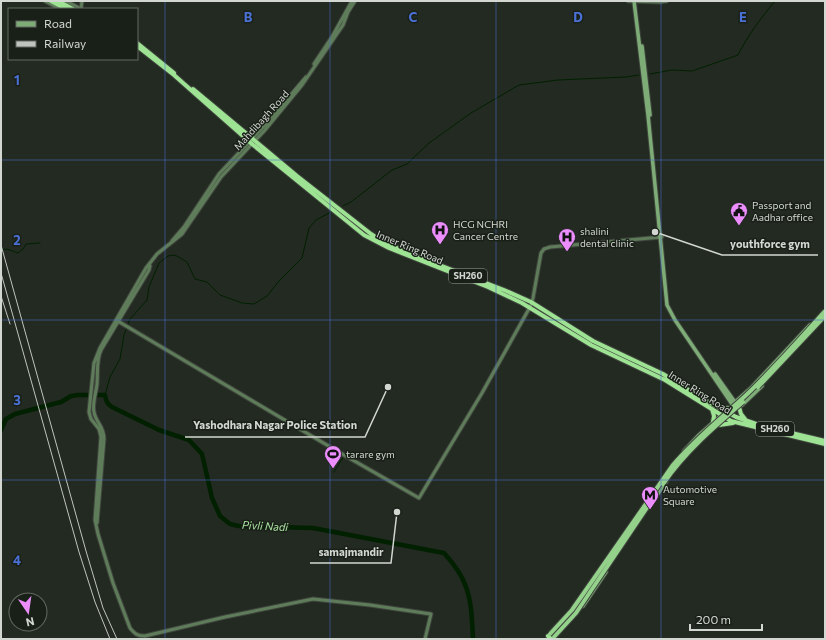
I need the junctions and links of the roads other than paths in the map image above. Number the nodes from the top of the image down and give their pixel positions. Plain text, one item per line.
1 (45, 1) edge
2 (52, 1) edge
3 (58, 1) edge
4 (66, 1) edge
5 (354, 1) edge
6 (628, 1) edge
7 (635, 1) edge
8 (667, 1) edge
9 (58, 8) edge
10 (64, 8) edge
11 (71, 8) edge
12 (79, 8) edge
13 (138, 44) edge
14 (138, 47) edge
15 (252, 141) junction
16 (342, 214) junction
17 (661, 237) junction
18 (531, 302) junction
19 (530, 307) junction
20 (825, 308) edge
21 (825, 312) edge
22 (825, 317) edge
23 (118, 322) junction
24 (744, 394) junction
25 (727, 395) junction
26 (714, 407) junction
27 (738, 409) junction
28 (729, 410) junction
29 (727, 418) junction
30 (713, 422) junction
31 (750, 422) junction
32 (736, 423) junction
33 (719, 425) junction
34 (825, 441) edge
35 (825, 444) edge
36 (99, 482) junction
37 (551, 636) edge
38 (425, 639) edge

1 - 9 street
2 - 10 highway
3 - 11 highway
4 - 12 street
5 - 15 street, Mahdibagh Road
6 - 7 street
7 - 8 street
7 - 17 main road
13 - 15 highway, SH260
14 - 15 highway
15 - 16 highway, SH260
15 - 23 street, Mahdibagh Road
16 - 18 highway, Inner Ring Road / SH260
16 - 19 highway, Inner Ring Road
17 - 18 street
17 - 25 main road
18 - 19 street
18 - 26 highway, Inner Ring Road / SH260
19 - 23 street
19 - 26 highway, Inner Ring Road
20 - 24 main road
21 - 37 main road, bridge
22 - 27 main road
22 - 37 main road, bridge
23 - 36 street, Mahdibagh Road
23 - 36 street, Mahdibagh Road
24 - 25 main road
24 - 28 main road
25 - 28 main road
25 - 28 main road
26 - 28 highway, Inner Ring Road
26 - 28 highway
26 - 30 highway
27 - 28 main road
27 - 28 main road
27 - 31 highway
28 - 29 highway, Inner Ring Road
28 - 30 main road
28 - 31 highway, Inner Ring Road / SH260
28 - 32 highway
29 - 32 highway, Inner Ring Road
29 - 33 main road
30 - 37 main road
31 - 34 highway, Inner Ring Road / SH260
32 - 33 highway
32 - 35 highway, Inner Ring Road
33 - 37 main road
36 - 38 street

